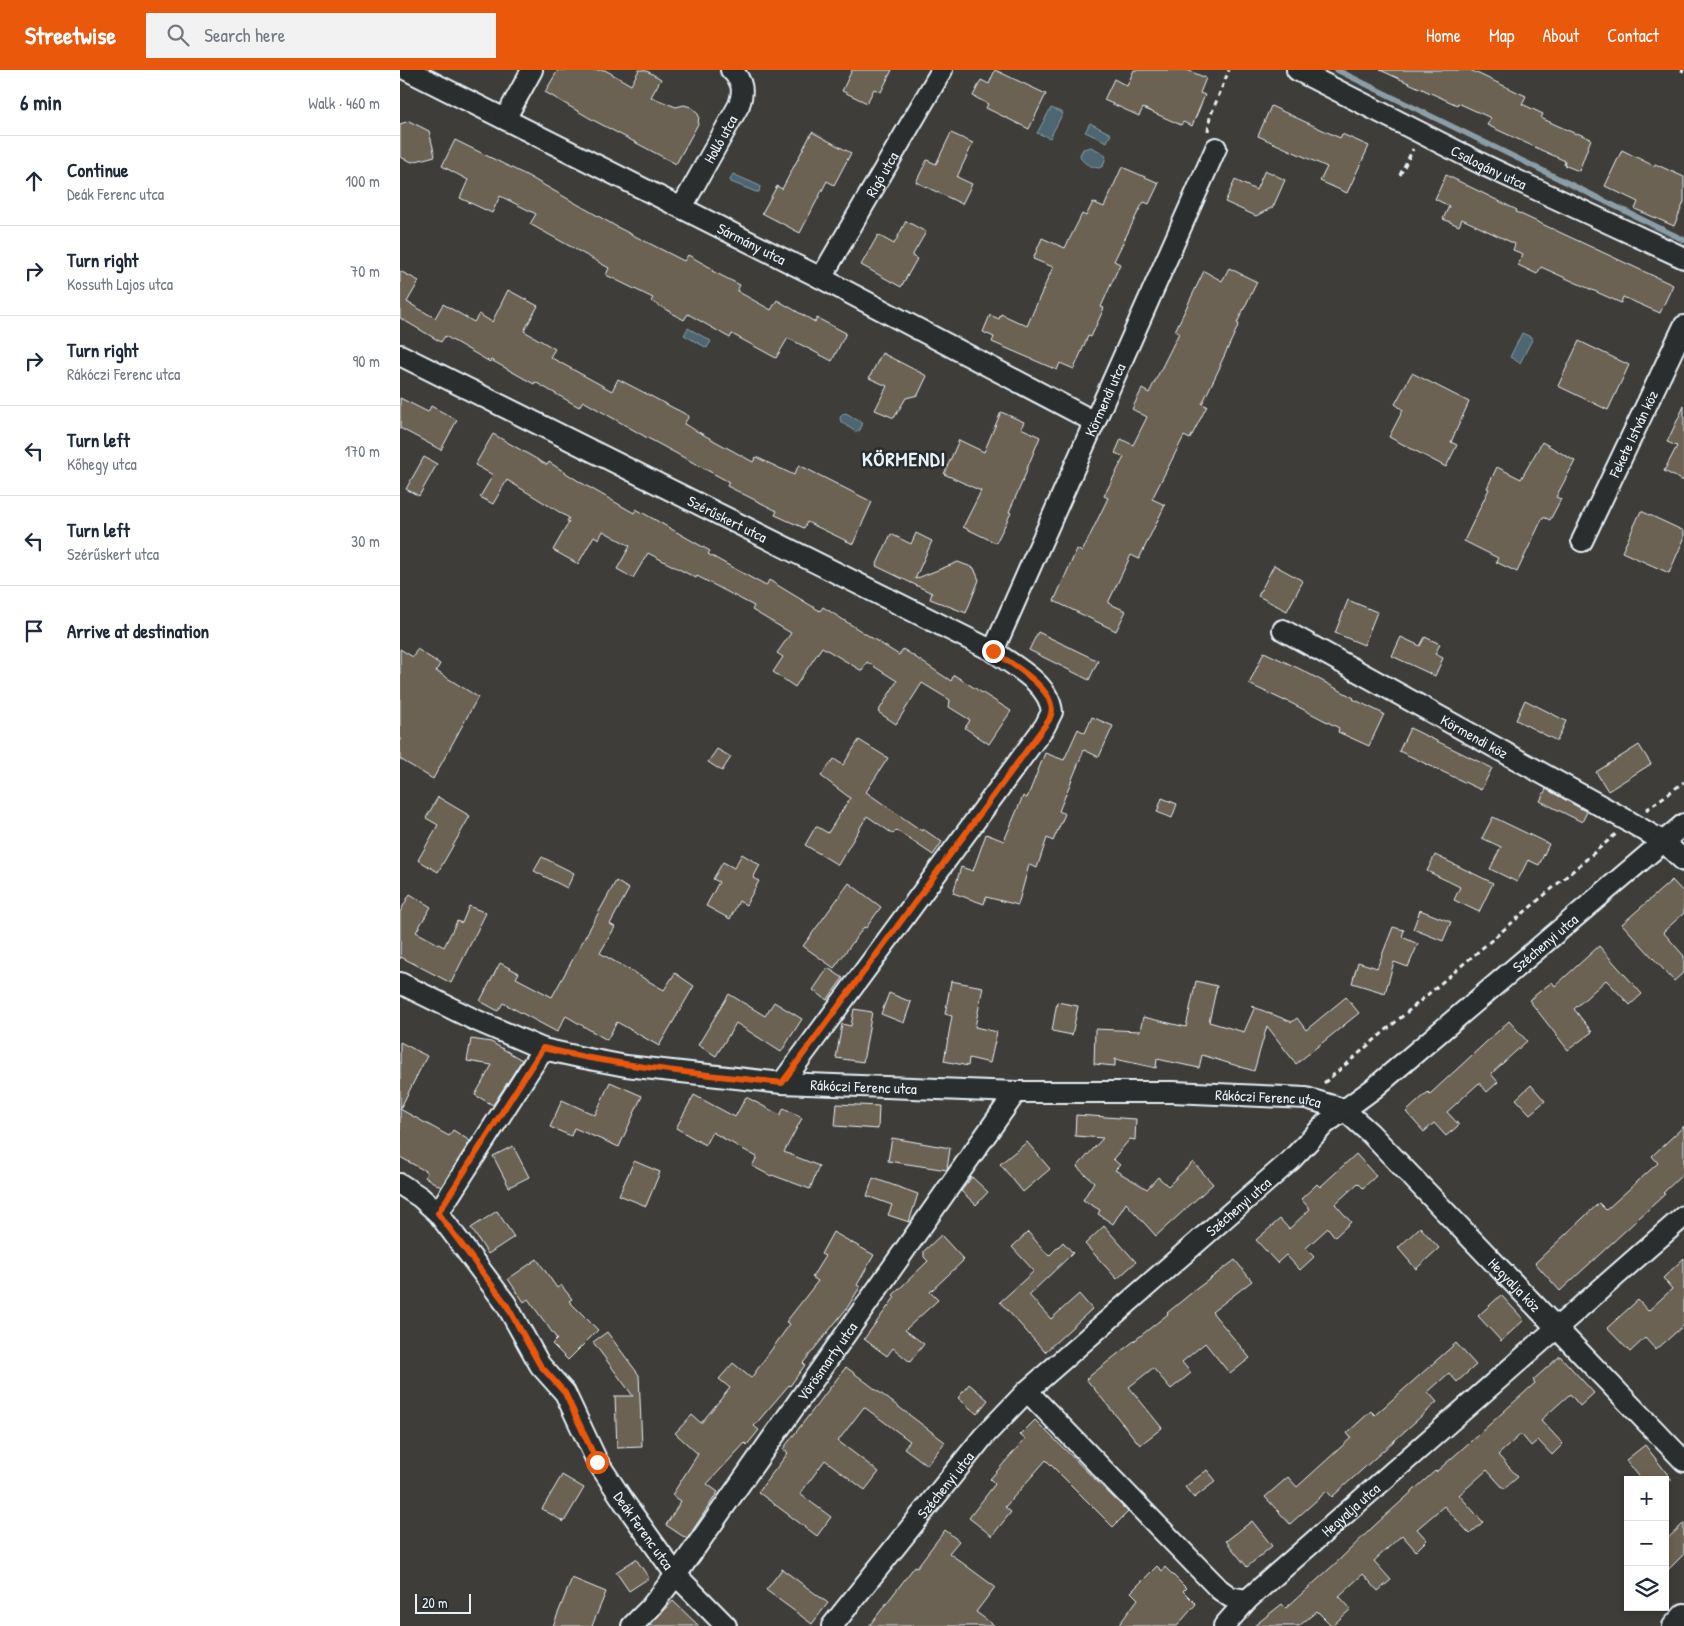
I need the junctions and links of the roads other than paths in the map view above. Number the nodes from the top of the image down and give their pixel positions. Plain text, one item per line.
1 (407, 70) edge
2 (532, 70) edge
3 (732, 70) edge
4 (942, 70) edge
5 (1297, 70) edge
6 (505, 120) junction
7 (1216, 148) road end
8 (682, 207) junction
9 (1684, 258) edge
10 (821, 278) junction
11 (1684, 326) edge
12 (400, 355) edge
13 (1095, 422) junction
14 (1582, 541) dead end
15 (1283, 630) dead end
16 (993, 651) junction
17 (1684, 824) edge
18 (1664, 842) junction
19 (1684, 861) edge
20 (400, 983) edge
21 (543, 1048) junction
22 (782, 1083) junction
23 (1016, 1092) junction
24 (1343, 1109) junction
25 (400, 1184) edge
26 (438, 1213) junction
27 (1684, 1216) edge
28 (1556, 1327) junction
29 (1027, 1391) junction
30 (1684, 1461) edge
31 (676, 1575) junction
32 (1246, 1600) junction
33 (1684, 1614) edge
34 (632, 1626) edge
35 (726, 1626) edge
36 (832, 1626) edge
37 (1224, 1626) edge
38 (1673, 1626) edge

1 - 6 street, Sármány utca
2 - 6 street
3 - 8 street, Holló utca
4 - 10 street, Rigó utca
5 - 9 street, Csalogány utca
6 - 8 street, Sármány utca
7 - 13 street, Körmendi utca
8 - 10 street, Sármány utca
10 - 13 street, Sármány utca
11 - 14 street, Fekete István köz
12 - 16 street, Szérűskert utca
13 - 16 street, Körmendi utca
15 - 18 street, Körmendi köz
16 - 22 street, Szérűskert utca
17 - 18 street, Széchenyi utca
18 - 19 street
18 - 24 street, Széchenyi utca
20 - 21 street, Rákóczi Ferenc utca
21 - 22 street, Rákóczi Ferenc utca
21 - 26 street
22 - 23 street, Rákóczi Ferenc utca
23 - 24 street, Rákóczi Ferenc utca
23 - 31 street, Vörösmarty utca
24 - 28 street, Hegyalja köz
24 - 29 street, Széchenyi utca
25 - 26 street, Deák Ferenc utca
26 - 31 street, Deák Ferenc utca
27 - 28 street, Hegyalja utca
28 - 30 street, Hegyalja köz
28 - 32 street, Hegyalja utca
29 - 32 street
29 - 36 street, Széchenyi utca
31 - 34 street, Vörösmarty utca
31 - 35 street, Deák Ferenc utca
32 - 37 street, Hegyalja utca
33 - 38 street

